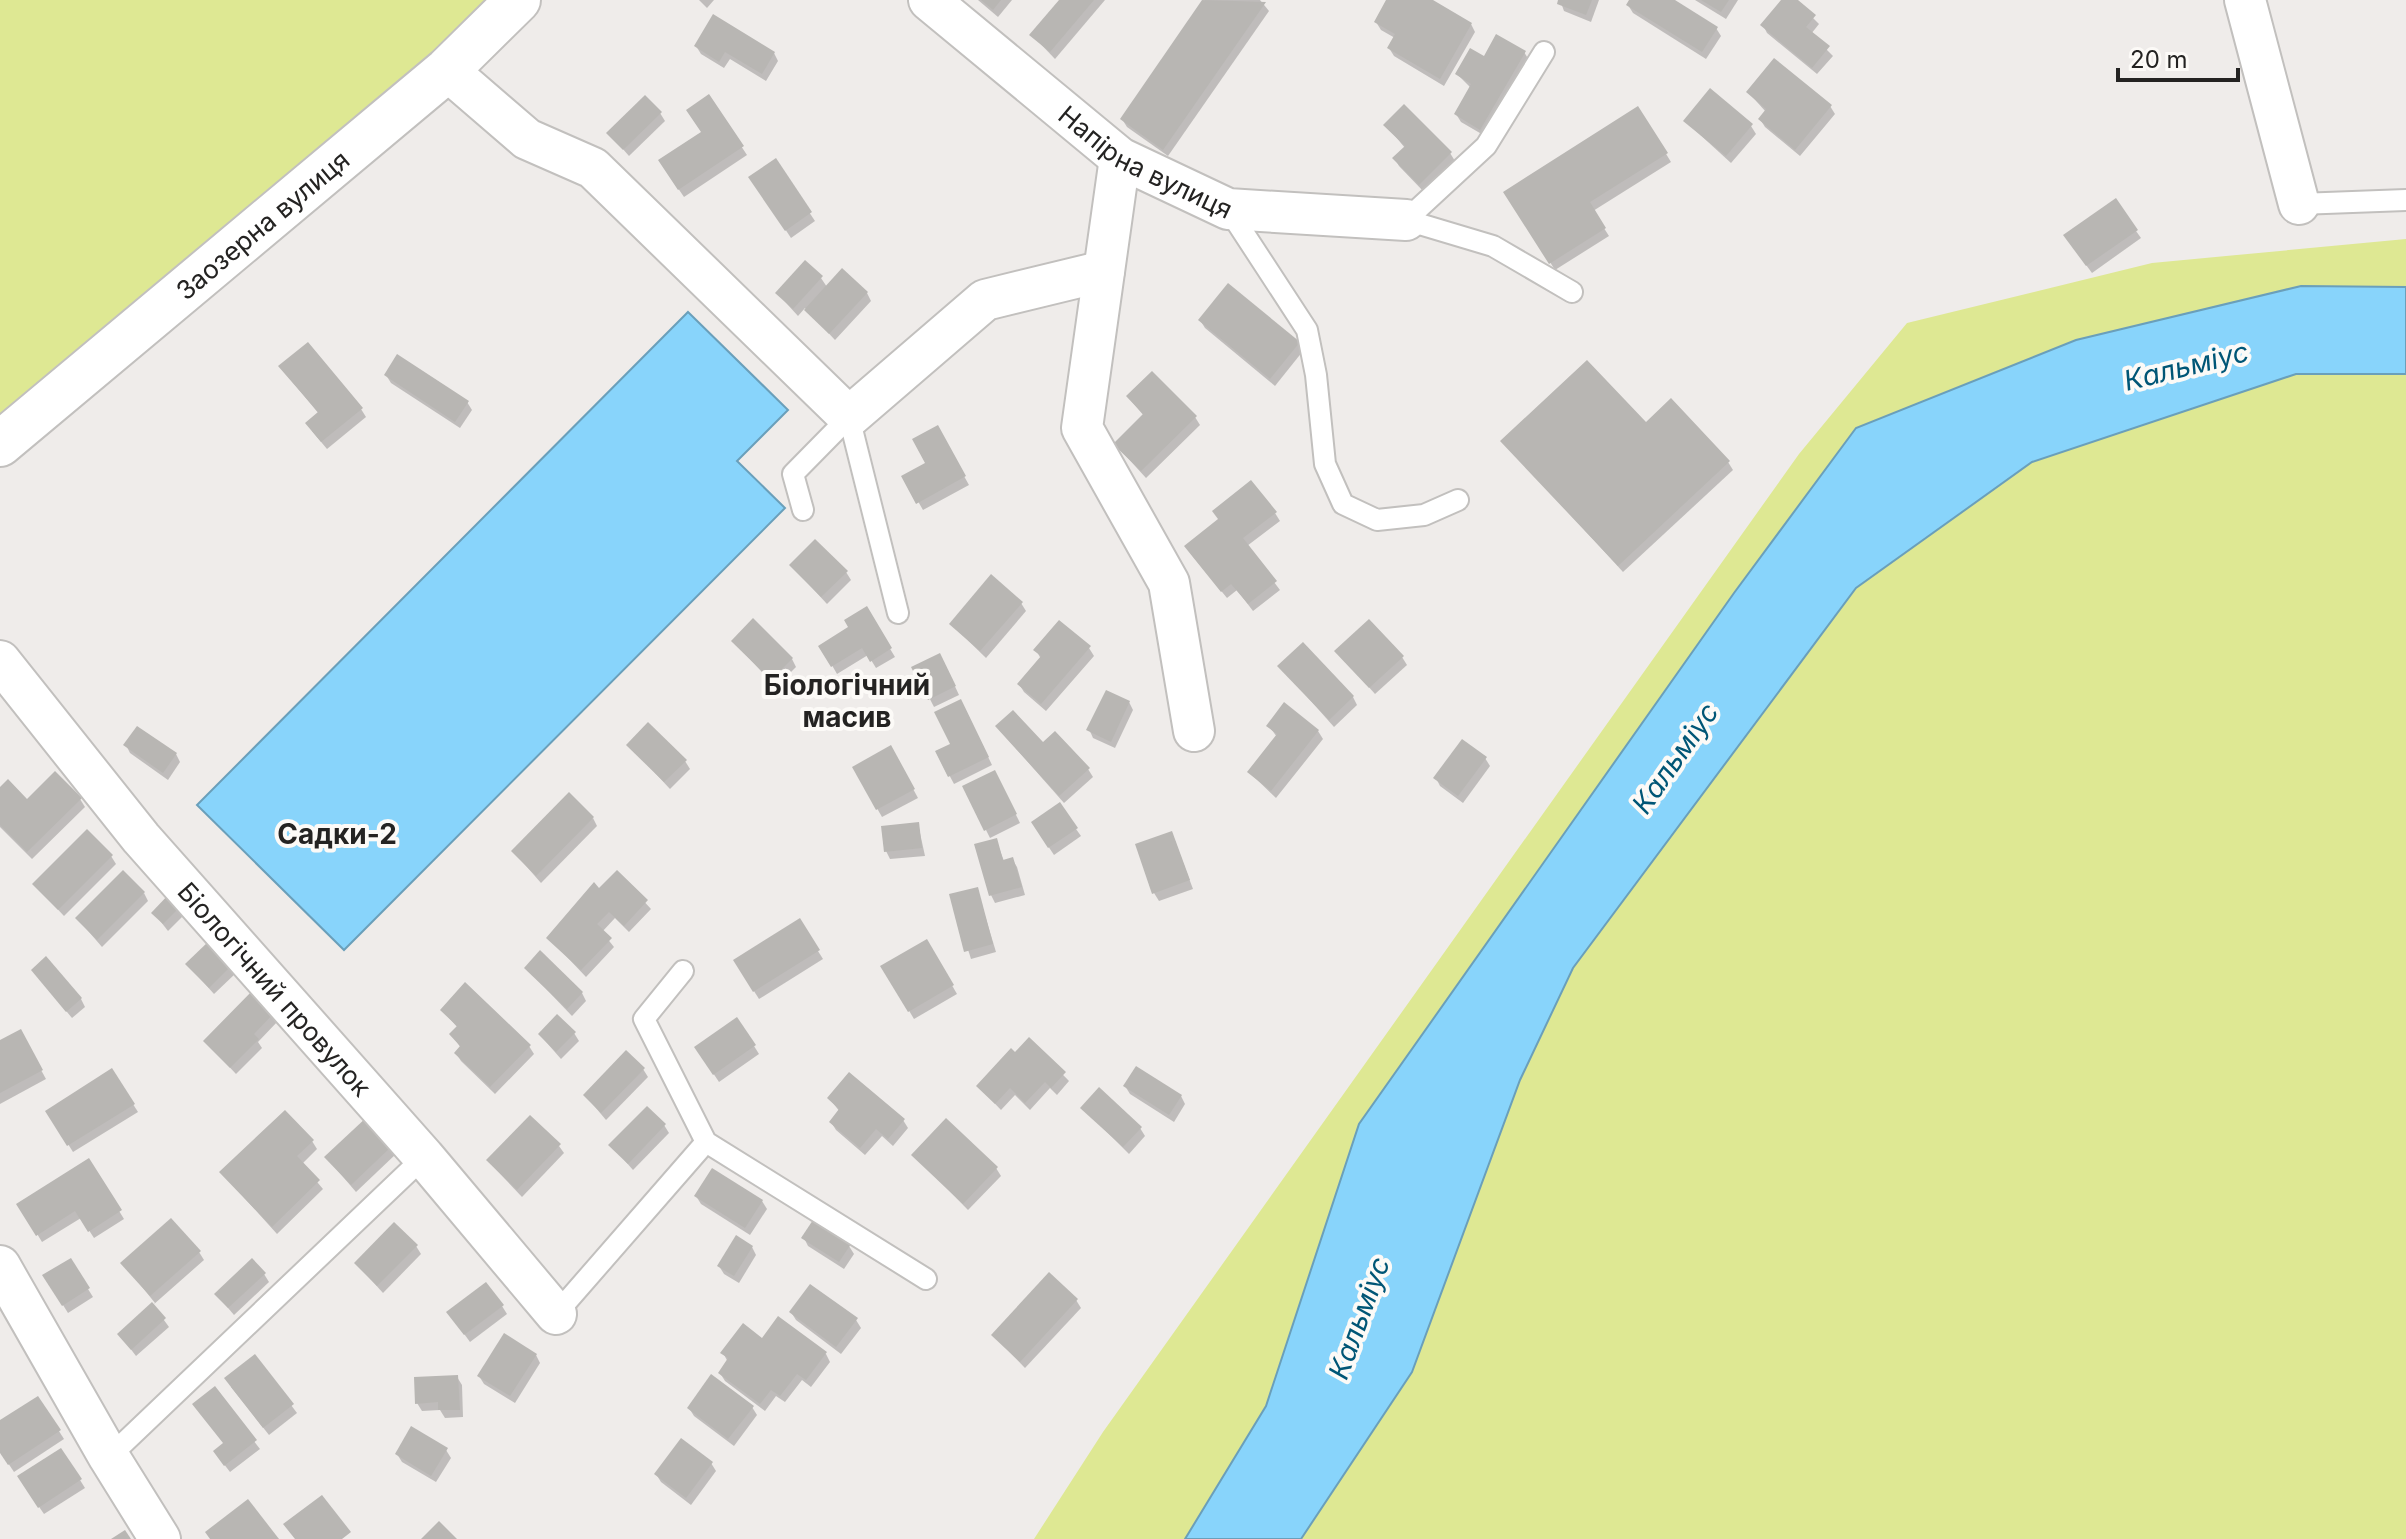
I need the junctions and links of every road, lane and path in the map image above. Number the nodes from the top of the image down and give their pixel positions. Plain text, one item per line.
1 (518, 0) edge
2 (929, 0) edge
3 (2245, 0) edge
4 (1544, 52) dead end
5 (447, 70) junction
6 (1120, 158) junction
7 (2406, 200) edge
8 (2299, 204) joint
9 (1228, 209) junction
10 (1406, 220) junction
11 (1104, 271) junction
12 (1572, 292) dead end
13 (849, 417) junction
14 (0, 444) edge
15 (1458, 500) dead end
16 (803, 510) dead end
17 (898, 613) dead end
18 (0, 661) edge
19 (1194, 731) dead end
20 (683, 971) dead end
21 (706, 1142) junction
22 (424, 1157) junction
23 (0, 1266) edge
24 (926, 1279) dead end
25 (556, 1314) joint
26 (109, 1457) junction
27 (160, 1539) edge

1 - 5 street, Заозерна вулиця
2 - 6 street, Напірна вулиця
3 - 8 street
4 - 10 lane
5 - 13 street
5 - 14 street, Заозерна вулиця
6 - 9 street, Напірна вулиця
6 - 11 street
7 - 8 lane
9 - 10 street, Напірна вулиця
9 - 15 lane
10 - 12 lane
11 - 13 street
11 - 19 street
13 - 16 lane
13 - 17 lane
18 - 22 street, Біологічний провулок
20 - 21 lane
21 - 24 lane
21 - 25 lane
22 - 25 street, Біологічний провулок
22 - 26 lane
23 - 26 street
26 - 27 street

